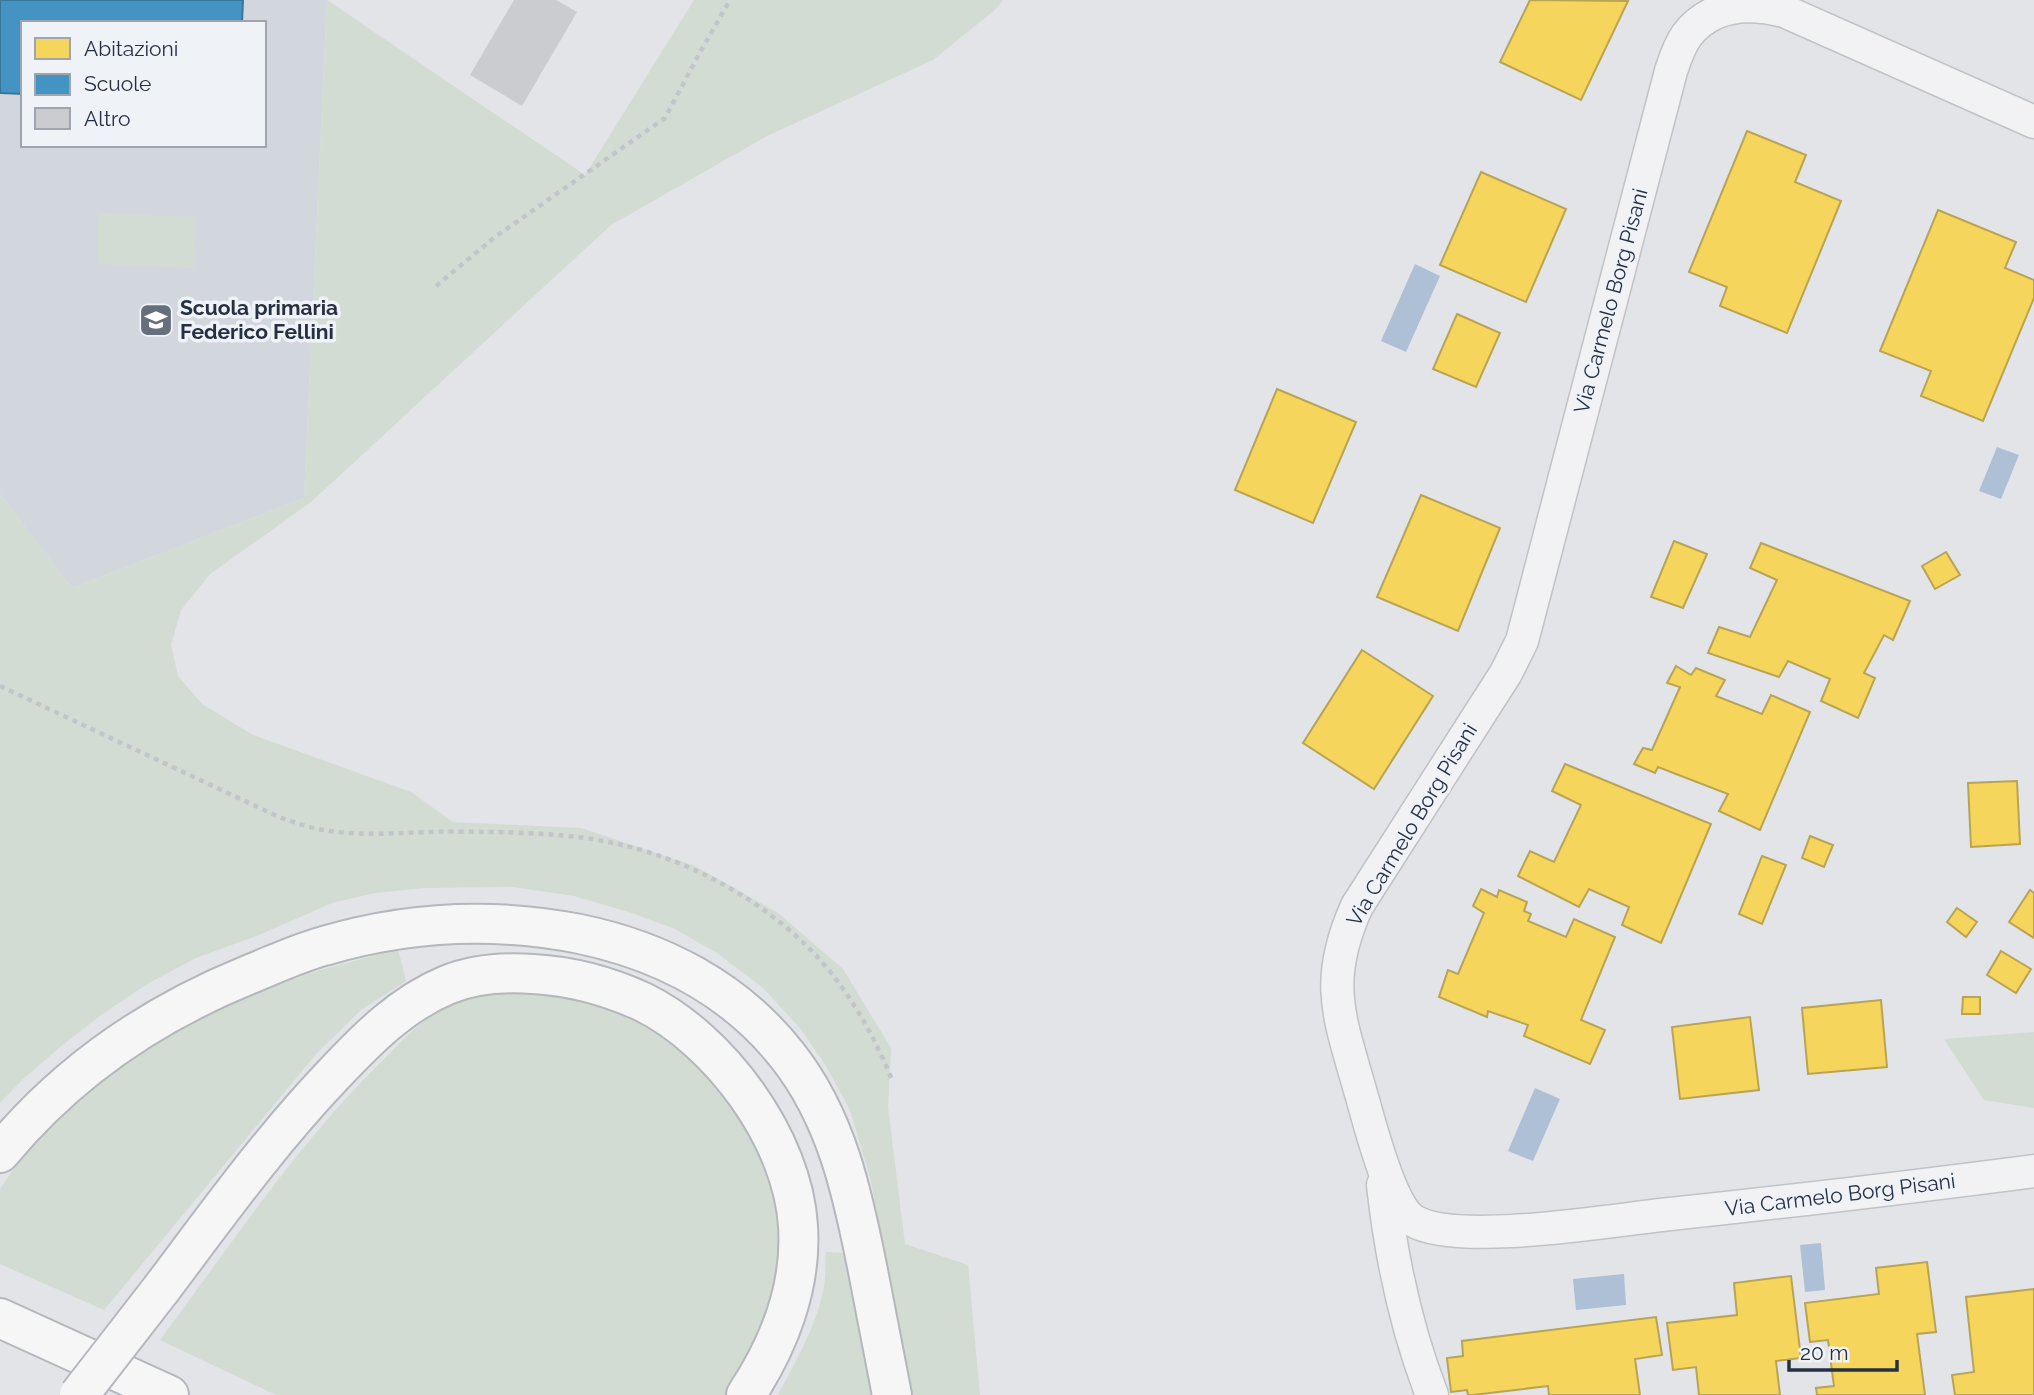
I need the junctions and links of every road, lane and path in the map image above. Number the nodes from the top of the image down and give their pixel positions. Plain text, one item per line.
1 (730, 0) edge
2 (2034, 122) edge
3 (436, 286) dead end
4 (0, 686) edge
5 (892, 1080) dead end
6 (0, 1153) edge
7 (1378, 1153) junction
8 (2034, 1171) edge
9 (0, 1318) edge
10 (79, 1395) edge
11 (169, 1395) edge
12 (746, 1395) edge
13 (892, 1395) edge
14 (1432, 1395) edge

1 - 3 path
2 - 7 street, Via Carmelo Borg Pisani
4 - 5 path
6 - 13 highway
7 - 8 street, Via Carmelo Borg Pisani
7 - 14 street
9 - 11 highway
10 - 12 highway, bridge

